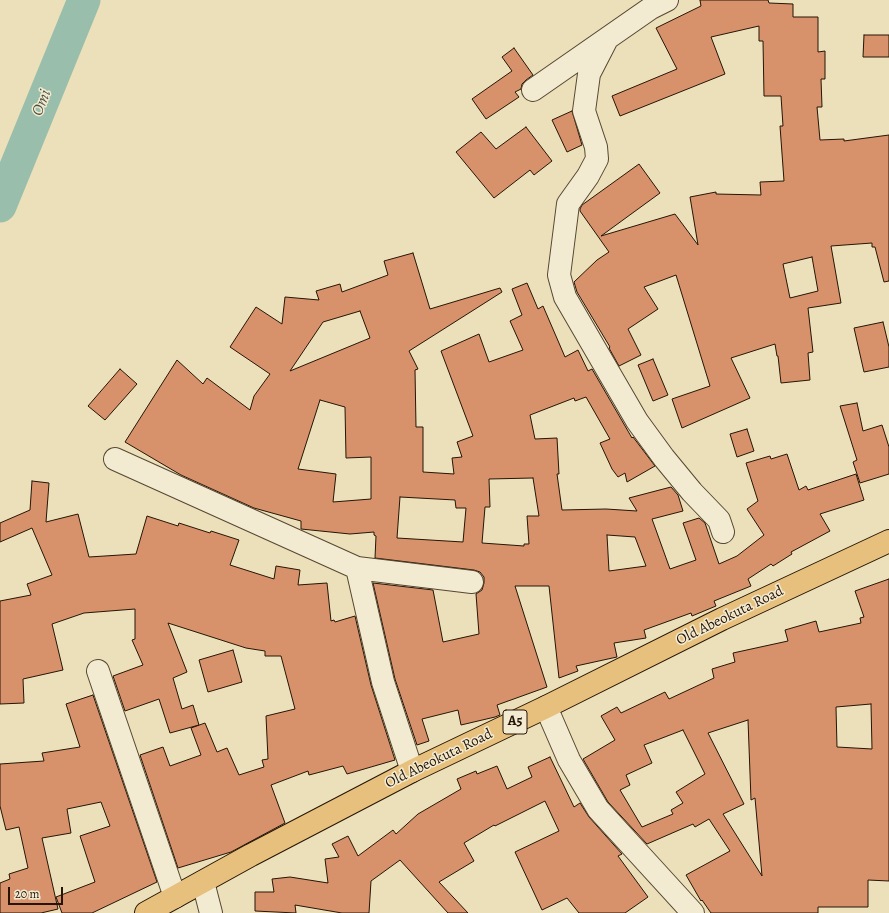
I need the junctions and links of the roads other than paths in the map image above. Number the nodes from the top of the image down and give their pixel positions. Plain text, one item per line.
1 (667, 0) edge
2 (607, 39) junction
3 (533, 90) dead end
4 (115, 459) dead end
5 (723, 532) dead end
6 (889, 541) edge
7 (357, 568) junction
8 (472, 582) dead end
9 (98, 671) dead end
10 (546, 707) junction
11 (412, 771) junction
12 (203, 882) junction
13 (175, 897) junction
14 (146, 913) edge
15 (211, 913) edge
16 (693, 913) edge

1 - 2 street
2 - 3 street
2 - 5 street
4 - 7 street
6 - 10 highway, Old Abeokuta Road / A5
7 - 8 street
7 - 11 street
9 - 13 street
10 - 11 highway, Old Abeokuta Road / A5
10 - 16 street
11 - 12 highway, Old Abeokuta Road / A5
12 - 13 highway, Old Abeokuta Road / A5
12 - 15 street
13 - 14 highway, Old Abeokuta Road / A5

